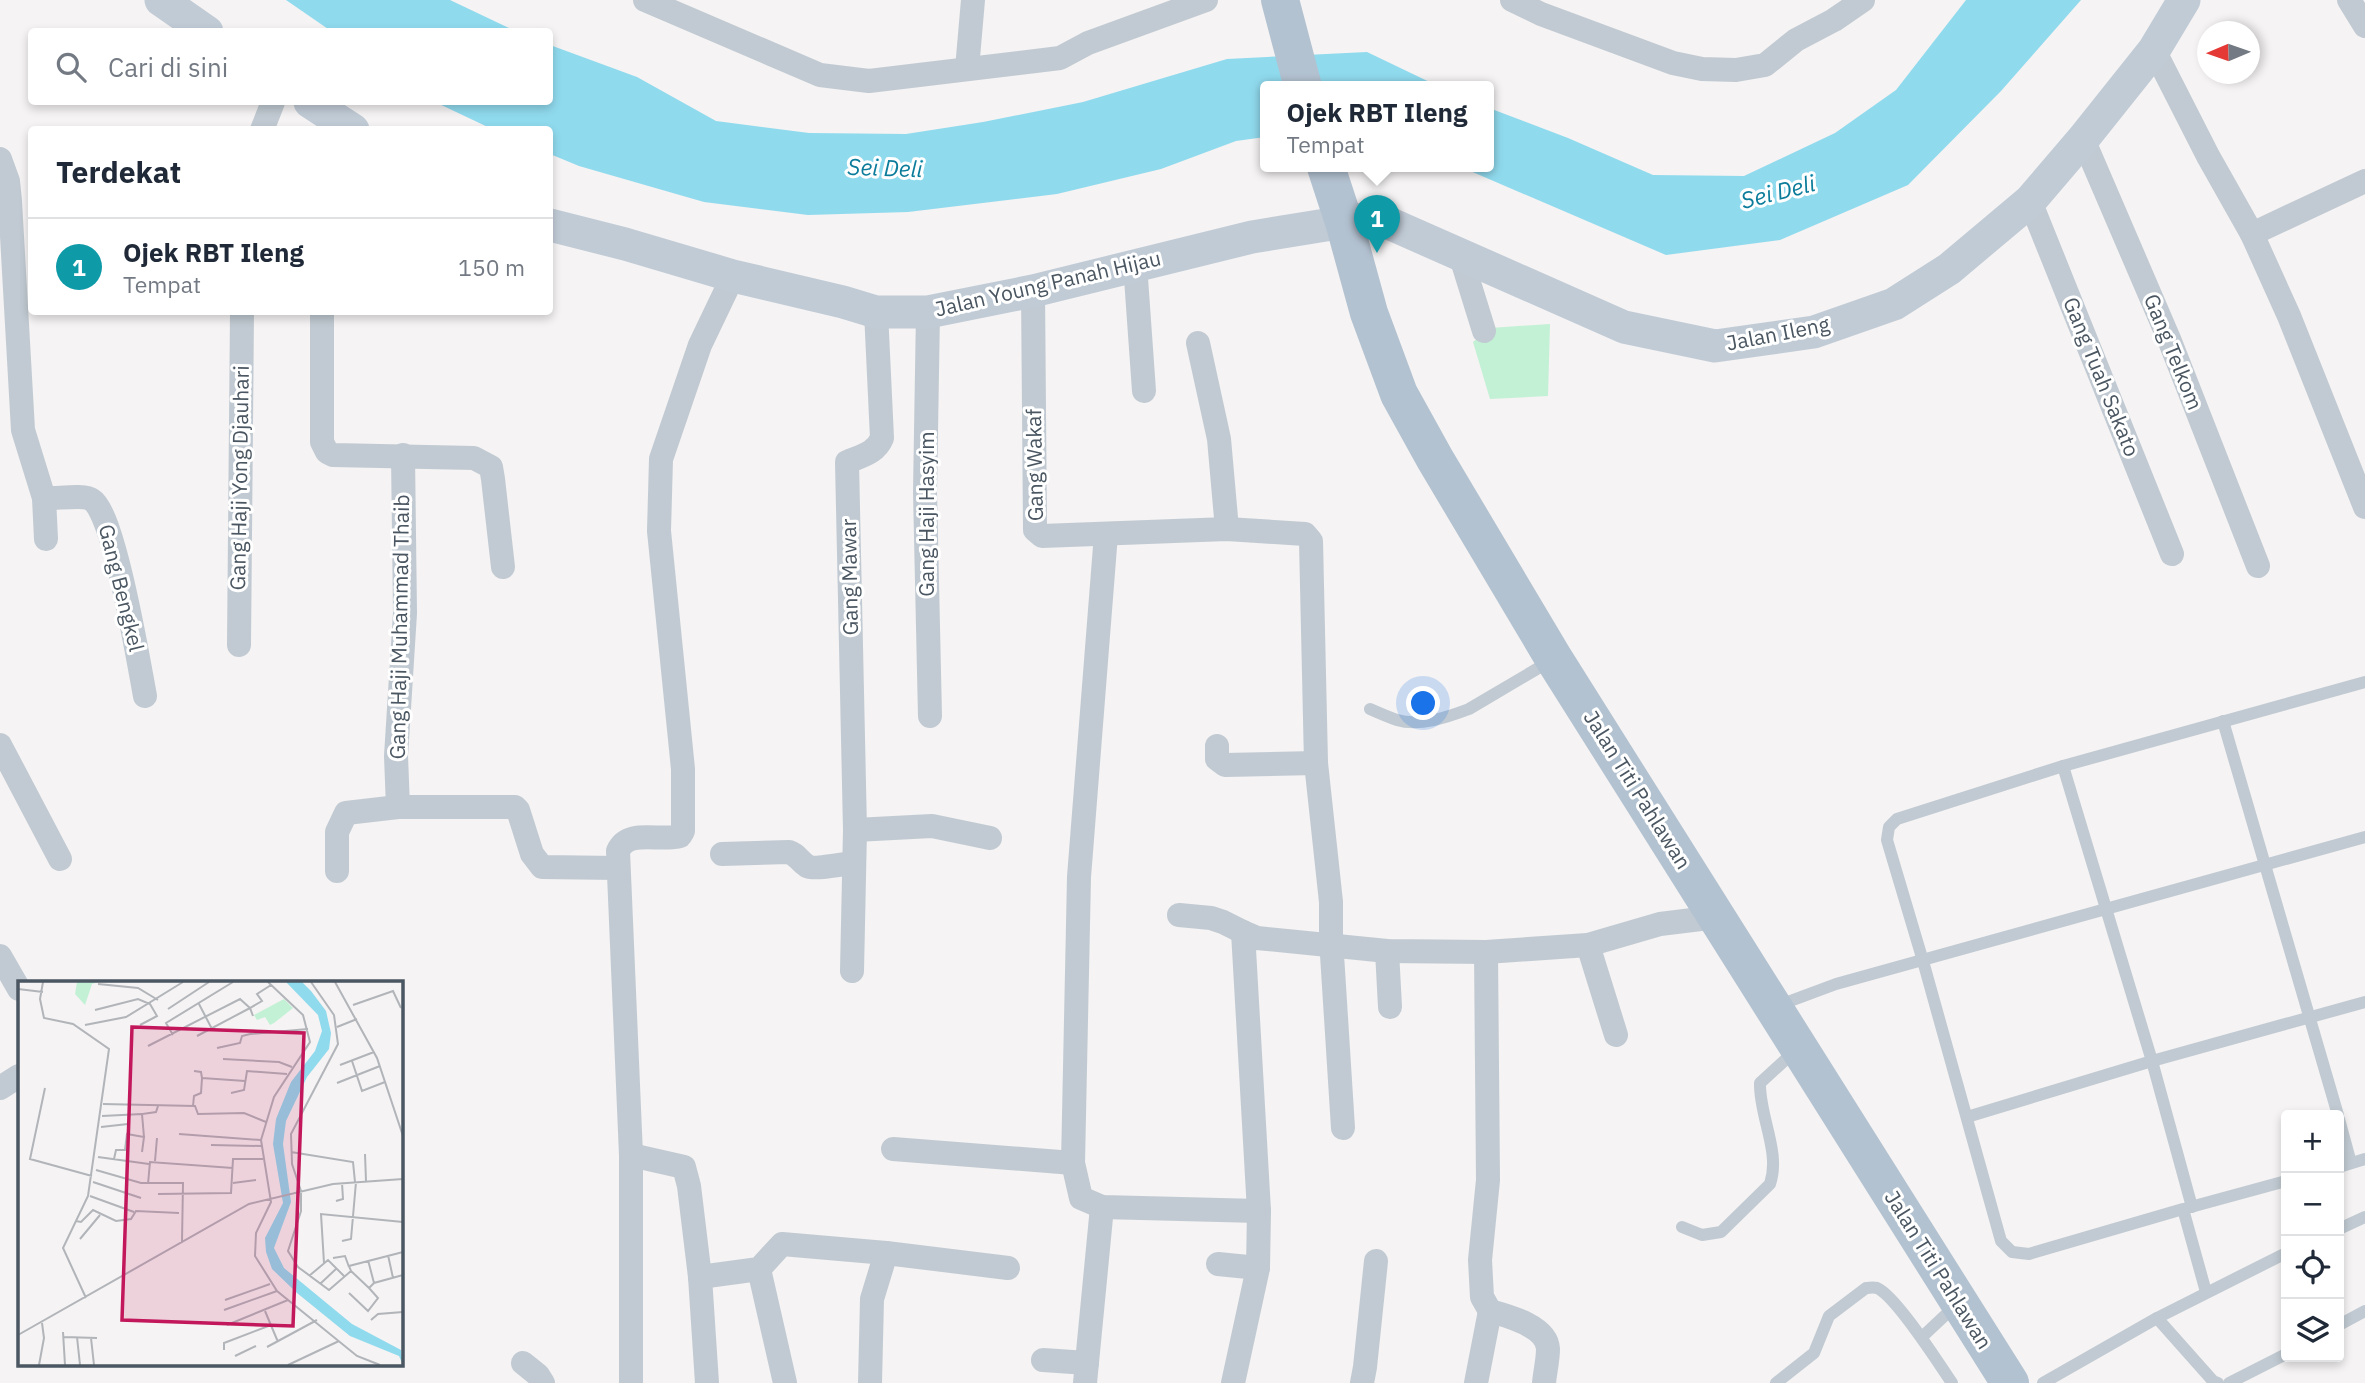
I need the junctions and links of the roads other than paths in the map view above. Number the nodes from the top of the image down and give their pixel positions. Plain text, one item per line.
1 (161, 0) edge
2 (645, 0) edge
3 (973, 0) edge
4 (1206, 0) edge
5 (1512, 0) edge
6 (1863, 0) edge
7 (2184, 0) edge
8 (2349, 0) edge
9 (1284, 17) edge
10 (2365, 26) edge
11 (201, 28) edge
12 (2154, 50) junction
13 (967, 69) junction
14 (1301, 81) edge
15 (272, 105) edge
16 (314, 105) edge
17 (264, 126) edge
18 (343, 126) edge
19 (2083, 139) junction
20 (0, 159) edge
21 (1328, 176) edge
22 (2363, 187) edge
23 (2029, 201) junction
24 (1344, 222) junction
25 (553, 226) edge
26 (2252, 234) junction
27 (1461, 257) junction
28 (1135, 264) junction
29 (733, 276) junction
30 (1032, 291) junction
31 (876, 312) junction
32 (928, 312) junction
33 (242, 315) edge
34 (321, 315) edge
35 (1484, 331) dead end
36 (1198, 344) dead end
37 (1144, 391) dead end
38 (403, 455) junction
39 (44, 498) junction
40 (2365, 507) edge
41 (1227, 529) junction
42 (1106, 534) junction
43 (46, 539) dead end
44 (2172, 554) dead end
45 (2258, 566) dead end
46 (503, 567) dead end
47 (239, 645) dead end
48 (1554, 659) junction
49 (2365, 682) edge
50 (145, 695) dead end
51 (1370, 709) dead end
52 (930, 716) dead end
53 (2223, 722) junction
54 (0, 745) edge
55 (1217, 746) dead end
56 (1315, 763) junction
57 (2063, 766) junction
58 (398, 807) junction
59 (855, 830) junction
60 (2365, 837) edge
61 (990, 838) dead end
62 (722, 854) dead end
63 (60, 859) dead end
64 (853, 863) junction
65 (2266, 864) junction
66 (618, 868) junction
67 (337, 871) dead end
68 (2106, 909) junction
69 (1714, 911) junction
70 (1179, 915) dead end
71 (1243, 932) junction
72 (1332, 943) junction
73 (1588, 945) junction
74 (1387, 951) junction
75 (1486, 952) junction
76 (0, 956) edge
77 (1923, 961) junction
78 (852, 971) dead end
79 (18, 987) edge
80 (2365, 1002) edge
81 (1390, 1007) dead end
82 (1772, 1007) junction
83 (2311, 1017) junction
84 (1616, 1035) dead end
85 (1797, 1049) junction
86 (2152, 1061) junction
87 (18, 1077) edge
88 (0, 1088) edge
89 (2336, 1110) edge
90 (1966, 1117) junction
91 (1343, 1128) dead end
92 (893, 1149) dead end
93 (631, 1155) junction
94 (2365, 1159) edge
95 (1073, 1163) junction
96 (2345, 1165) edge
97 (2281, 1182) edge
98 (1102, 1207) junction
99 (2187, 1208) junction
100 (1259, 1211) junction
101 (2365, 1217) edge
102 (1682, 1227) dead end
103 (2344, 1227) edge
104 (886, 1253) junction
105 (2281, 1255) edge
106 (1377, 1261) dead end
107 (1218, 1264) dead end
108 (1008, 1268) dead end
109 (1258, 1268) junction
110 (759, 1269) junction
111 (700, 1277) junction
112 (2206, 1292) junction
113 (1958, 1302) junction
114 (1490, 1311) junction
115 (2365, 1311) edge
116 (2157, 1318) junction
117 (2344, 1322) edge
118 (1922, 1337) junction
119 (2281, 1357) edge
120 (1043, 1360) dead end
121 (523, 1363) dead end
122 (1086, 1373) edge
123 (543, 1383) edge
124 (631, 1383) edge
125 (707, 1383) edge
126 (785, 1383) edge
127 (870, 1383) edge
128 (1233, 1383) edge
129 (1362, 1383) edge
130 (1476, 1383) edge
131 (1544, 1383) edge
132 (1776, 1383) edge
133 (1952, 1383) edge
134 (2010, 1383) edge
135 (2043, 1383) edge
136 (2218, 1383) edge
137 (2229, 1383) edge

1 - 11 street
2 - 13 street
3 - 13 street
4 - 13 street
5 - 6 street
7 - 12 street, Jalan Ileng
8 - 10 street
9 - 14 main road
12 - 19 street, Jalan Ileng
12 - 26 street
15 - 17 street
16 - 18 street
19 - 23 street, Jalan Ileng
19 - 45 street, Gang Telkom
20 - 39 street
21 - 24 main road, Jalan Titi Pahlawan
22 - 26 street
23 - 27 street, Jalan Ileng
23 - 44 street, Gang Tuah Sakato
24 - 27 street, Jalan Ileng
24 - 28 street, Jalan Young Panah Hijau
24 - 48 main road, Jalan Titi Pahlawan
25 - 29 street, Jalan Young Panah Hijau
26 - 40 street
27 - 35 street
28 - 30 street, Jalan Young Panah Hijau
28 - 37 street
29 - 31 street, Jalan Young Panah Hijau
29 - 66 street
30 - 32 street, Jalan Young Panah Hijau
30 - 42 street, Gang Wakaf
31 - 32 street, Jalan Young Panah Hijau
31 - 59 street, Gang Mawar
32 - 52 street, Gang Haji Hasyim
33 - 47 street, Gang Haji Yong Djauhari
34 - 38 street
36 - 41 street
38 - 46 street
38 - 58 street, Gang Haji Muhammad Thaib
39 - 43 street
39 - 50 street, Gang Bengkel
41 - 42 street, Gang Wakaf
41 - 56 street, Gang Wakaf
42 - 95 street
48 - 51 lane
48 - 69 main road, Jalan Titi Pahlawan
49 - 53 lane
53 - 57 lane
53 - 65 lane
54 - 63 street
55 - 56 street
56 - 72 street, Gang Wakaf
57 - 68 lane
57 - 77 lane
58 - 66 street
58 - 67 street
59 - 61 street
59 - 64 street, Gang Mawar
60 - 65 lane
62 - 64 street
64 - 78 street, Gang Mawar
65 - 68 lane
65 - 83 lane
66 - 93 street
68 - 77 lane
68 - 86 lane
69 - 73 street
69 - 82 main road, Jalan Titi Pahlawan
70 - 71 street
71 - 72 street
71 - 100 street
72 - 74 street
72 - 91 street, Gang Wakaf
73 - 75 street
73 - 84 street
74 - 75 street
74 - 81 street
75 - 114 street
76 - 79 street
77 - 82 lane
77 - 90 lane
80 - 83 lane
82 - 85 main road, Jalan Titi Pahlawan
83 - 86 lane
83 - 89 lane
85 - 102 lane
85 - 113 main road, Jalan Titi Pahlawan
86 - 90 lane
86 - 99 lane
87 - 88 street
90 - 99 lane
92 - 95 street
93 - 111 street
93 - 124 street
94 - 96 lane
95 - 98 street
97 - 99 lane
98 - 100 street
98 - 122 street
99 - 112 lane
100 - 109 street
101 - 103 lane
104 - 108 street
104 - 110 street
104 - 127 street
105 - 112 lane
106 - 129 street
107 - 109 street
109 - 128 street
110 - 111 street
110 - 126 street
111 - 125 street
112 - 116 lane
113 - 118 lane
113 - 134 main road, Jalan Titi Pahlawan
114 - 130 street
114 - 131 street
115 - 117 lane
116 - 135 lane
116 - 136 lane
118 - 132 lane
118 - 133 lane
119 - 137 lane
120 - 122 street
121 - 123 street

